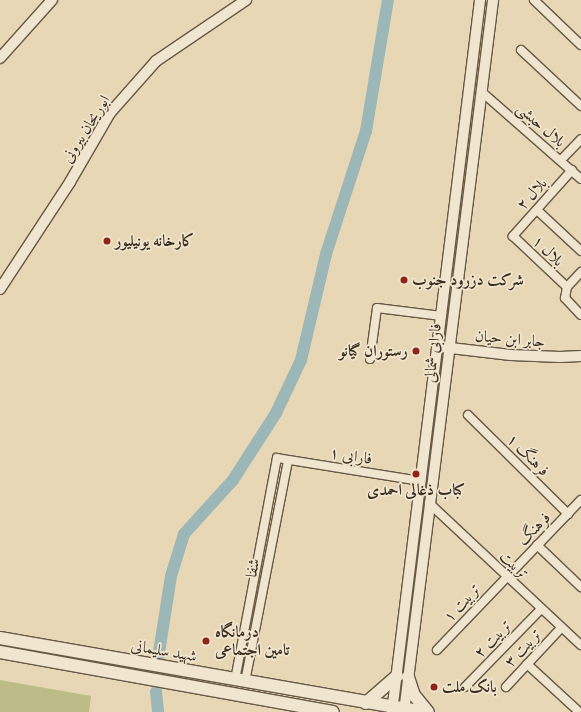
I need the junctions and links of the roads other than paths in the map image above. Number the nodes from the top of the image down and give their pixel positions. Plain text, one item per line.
1 (52, 0) edge
2 (246, 0) edge
3 (480, 0) edge
4 (493, 0) edge
5 (534, 0) edge
6 (581, 45) edge
7 (521, 50) dead end
8 (0, 58) edge
9 (483, 93) junction
10 (581, 106) edge
11 (581, 139) edge
12 (560, 160) junction
13 (572, 170) junction
14 (581, 179) edge
15 (537, 210) junction
16 (513, 236) joint
17 (581, 251) edge
18 (579, 277) edge
19 (567, 287) junction
20 (0, 288) edge
21 (581, 315) edge
22 (442, 316) junction
23 (438, 347) junction
24 (448, 348) junction
25 (581, 356) edge
26 (370, 359) dead end
27 (468, 415) dead end
28 (277, 458) joint
29 (288, 460) junction
30 (421, 481) junction
31 (581, 500) edge
32 (429, 503) junction
33 (568, 514) junction
34 (537, 546) junction
35 (506, 576) junction
36 (581, 587) edge
37 (251, 597) junction
38 (261, 599) junction
39 (541, 609) junction
40 (561, 628) junction
41 (0, 638) edge
42 (581, 645) edge
43 (437, 650) dead end
44 (0, 652) edge
45 (528, 664) junction
46 (238, 665) junction
47 (248, 667) junction
48 (403, 672) junction
49 (240, 681) junction
50 (465, 687) dead end
51 (506, 687) dead end
52 (366, 703) junction
53 (399, 710) edge
54 (577, 710) dead end
55 (333, 712) edge
56 (427, 712) edge

1 - 8 street
2 - 20 street, ابوریحان بیرونی
3 - 22 street, فارابی شمالی
4 - 9 street, فارابی شمالی
5 - 6 street
7 - 10 street
9 - 12 street, بلال حبشی
9 - 24 street, فارابی شمالی
11 - 12 street
12 - 13 street, بلال حبشی
13 - 14 street, بلال حبشی
13 - 15 street, بلال ۲
15 - 16 street, بلال ۲
15 - 17 street
16 - 19 street, بلال ۱
18 - 19 street, بلال ۱
19 - 21 street
22 - 23 street, فارابی شمالی
22 - 26 street
23 - 24 street, جابر ابن حیان
23 - 30 street, فارابی شمالی
24 - 25 street, جابر ابن حیان
24 - 32 street, فارابی شمالی
27 - 33 street, فرهنگ ۱
28 - 29 street, فارابی ۱
28 - 37 street, شفا
29 - 30 street, فارابی ۱
29 - 38 street, شفا
30 - 48 street, فارابی شمالی
31 - 33 street, فرهنگ
32 - 35 street, تربیت
32 - 48 street, فارابی شمالی
33 - 34 street, فرهنگ
34 - 35 street, فرهنگ
34 - 36 street
35 - 39 street, تربیت
35 - 43 street, تربیت ۱
37 - 38 street
37 - 46 street, شفا
38 - 47 street, شفا
39 - 40 street, تربیت
39 - 50 street, تربیت ۲
40 - 42 street, تربیت
40 - 45 street, تربیت ۳
41 - 49 main road, شهید سلیمانی
44 - 55 main road, شهید سلیمانی
45 - 51 street, تربیت ۳
45 - 54 street
46 - 47 street
46 - 49 street, شفا
47 - 49 street, شفا
48 - 52 main road
48 - 53 street, فارابی شمالی
48 - 56 main road
49 - 52 main road, شهید سلیمانی
52 - 53 main road, شهید سلیمانی
53 - 56 main road, شهید سلیمانی

